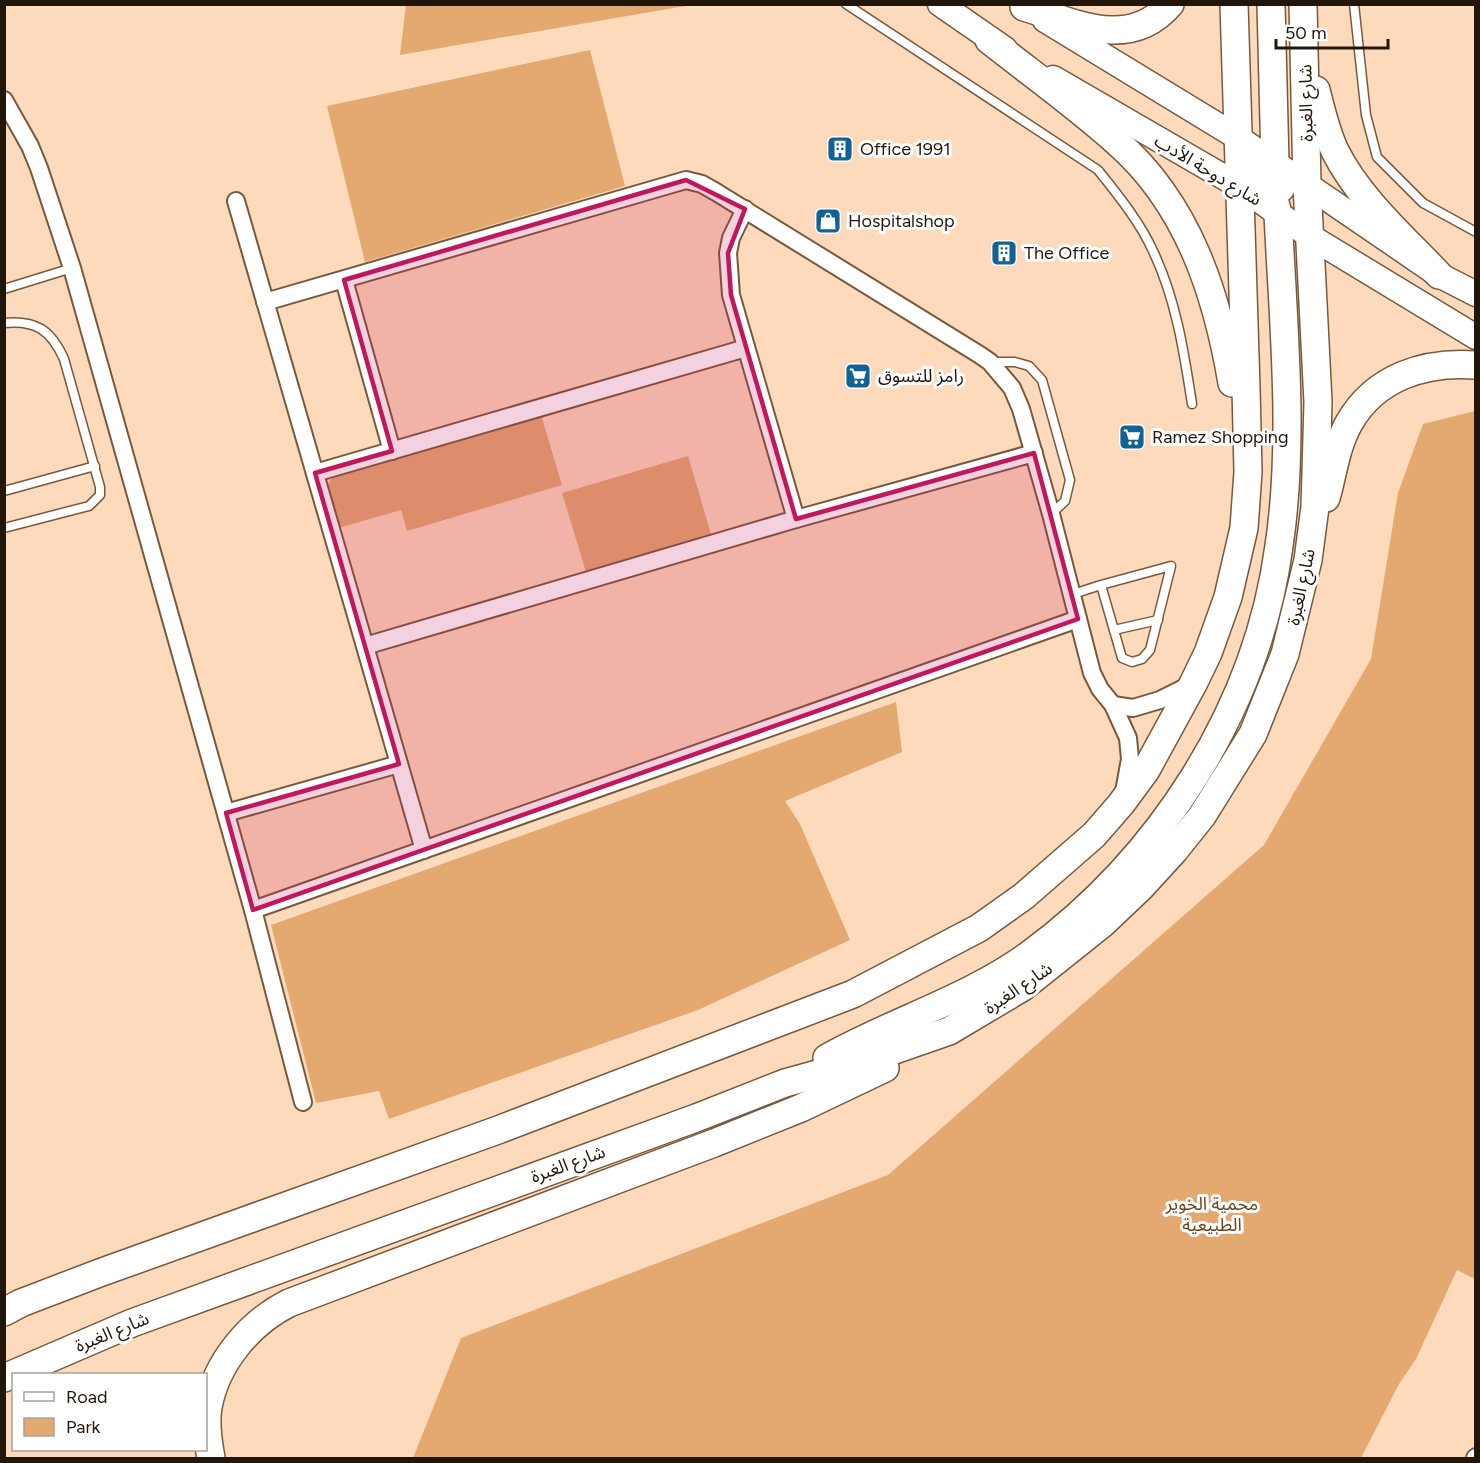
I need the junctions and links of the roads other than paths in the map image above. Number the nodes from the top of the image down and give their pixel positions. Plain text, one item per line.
1 (846, 4) edge
2 (940, 4) edge
3 (1170, 4) edge
4 (1234, 4) edge
5 (1271, 4) edge
6 (1303, 4) edge
7 (1354, 4) edge
8 (1022, 6) edge
9 (989, 40) junction
10 (1305, 51) junction
11 (4, 100) edge
12 (1237, 137) junction
13 (1307, 141) junction
14 (1274, 152) junction
15 (1307, 185) junction
16 (1241, 188) junction
17 (236, 201) dead end
18 (745, 209) junction
19 (1278, 214) junction
20 (1476, 232) edge
21 (1311, 237) junction
22 (72, 268) junction
23 (1439, 275) junction
24 (344, 280) junction
25 (4, 289) edge
26 (1476, 294) edge
27 (266, 302) junction
28 (4, 323) edge
29 (1476, 337) edge
30 (746, 348) junction
31 (990, 362) junction
32 (1476, 364) edge
33 (1192, 404) dead end
34 (392, 451) junction
35 (1034, 453) junction
36 (95, 466) junction
37 (1248, 472) junction
38 (315, 473) junction
39 (4, 491) edge
40 (1051, 514) junction
41 (795, 519) junction
42 (4, 528) edge
43 (1308, 560) junction
44 (1101, 585) junction
45 (1073, 594) junction
46 (1078, 620) junction
47 (1158, 620) junction
48 (1114, 630) junction
49 (365, 646) junction
50 (1193, 684) junction
51 (1113, 705) junction
52 (399, 764) junction
53 (1121, 804) junction
54 (226, 813) junction
55 (424, 850) junction
56 (253, 909) junction
57 (949, 1031) junction
58 (785, 1083) junction
59 (303, 1102) dead end
60 (10, 1307) edge
61 (16, 1373) edge
62 (211, 1458) edge

1 - 33 lane
2 - 9 main road, شارع دوحة الأدب
3 - 8 main road
4 - 12 main road
5 - 14 main road
6 - 10 main road, شارع الغبرة
7 - 20 lane
8 - 12 main road
9 - 16 main road, شارع دوحة الأدب
9 - 37 main road
10 - 13 main road, شارع الغبرة
10 - 23 main road
11 - 22 street
12 - 14 main road
12 - 16 main road
12 - 19 main road
13 - 14 main road
13 - 15 main road, شارع الغبرة
14 - 15 main road
14 - 21 main road
15 - 21 main road, شارع الغبرة
15 - 23 main road
16 - 19 main road, شارع دوحة الأدب
16 - 37 main road
17 - 27 street
18 - 24 street
18 - 30 street
18 - 31 street
19 - 21 main road, شارع دوحة الأدب
19 - 58 main road
21 - 29 main road, شارع دوحة الأدب
21 - 43 main road, شارع الغبرة
22 - 25 lane
22 - 54 street
23 - 26 main road
24 - 27 street
24 - 34 street
27 - 38 street
28 - 36 lane
30 - 34 street
30 - 41 street
31 - 35 street
31 - 40 lane
32 - 43 main road
34 - 38 street
35 - 40 street
35 - 41 street
36 - 39 lane
36 - 42 lane
37 - 50 main road
38 - 49 street
40 - 45 street
41 - 49 street
43 - 57 main road, شارع الغبرة
44 - 45 lane
44 - 47 lane
44 - 48 lane
45 - 46 street
46 - 51 street
46 - 55 street
47 - 48 lane
47 - 48 lane
49 - 52 street
50 - 51 street
50 - 53 main road
51 - 53 street
52 - 54 street
52 - 55 street
53 - 60 main road
54 - 56 street
55 - 56 street
56 - 59 street
57 - 58 main road, شارع الغبرة
57 - 62 main road
58 - 61 main road, شارع الغبرة

